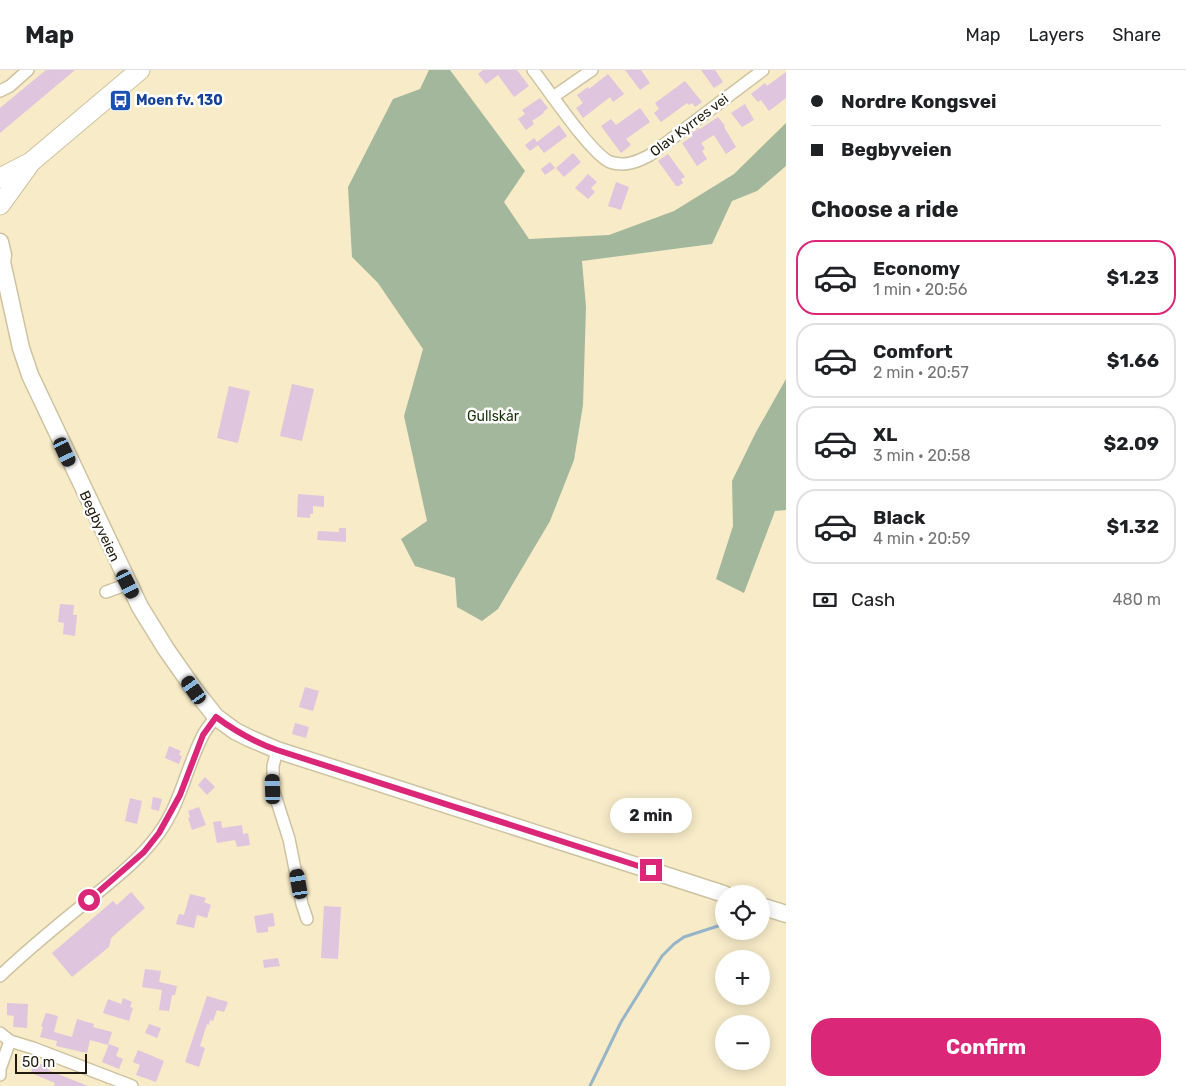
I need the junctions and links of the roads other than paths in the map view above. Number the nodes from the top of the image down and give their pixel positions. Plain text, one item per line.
1 (28, 70) edge
2 (140, 70) edge
3 (534, 70) edge
4 (592, 70) edge
5 (763, 70) edge
6 (0, 91) edge
7 (554, 97) junction
8 (31, 162) junction
9 (0, 178) edge
10 (0, 205) edge
11 (0, 242) edge
12 (1, 261) edge
13 (128, 584) junction
14 (106, 592) dead end
15 (216, 717) junction
16 (277, 750) junction
17 (715, 891) edge
18 (770, 909) edge
19 (786, 914) edge
20 (307, 919) dead end
21 (0, 976) edge
22 (0, 1033) edge
23 (10, 1041) junction
24 (0, 1075) edge
25 (0, 1081) edge
26 (2, 1086) edge
27 (132, 1086) edge

1 - 6 street
2 - 8 main road
3 - 7 street, Olav Kyrres vei
4 - 7 street
5 - 7 street, Olav Kyrres vei
8 - 9 main road
8 - 10 main road
11 - 12 main road, Begbyveien
12 - 13 main road, Begbyveien
13 - 14 street
13 - 15 main road, Begbyveien
15 - 16 main road, Begbyveien
15 - 21 street
16 - 17 main road, Begbyveien
16 - 20 street
18 - 19 main road
22 - 23 street
23 - 24 street
23 - 27 street
25 - 26 street

